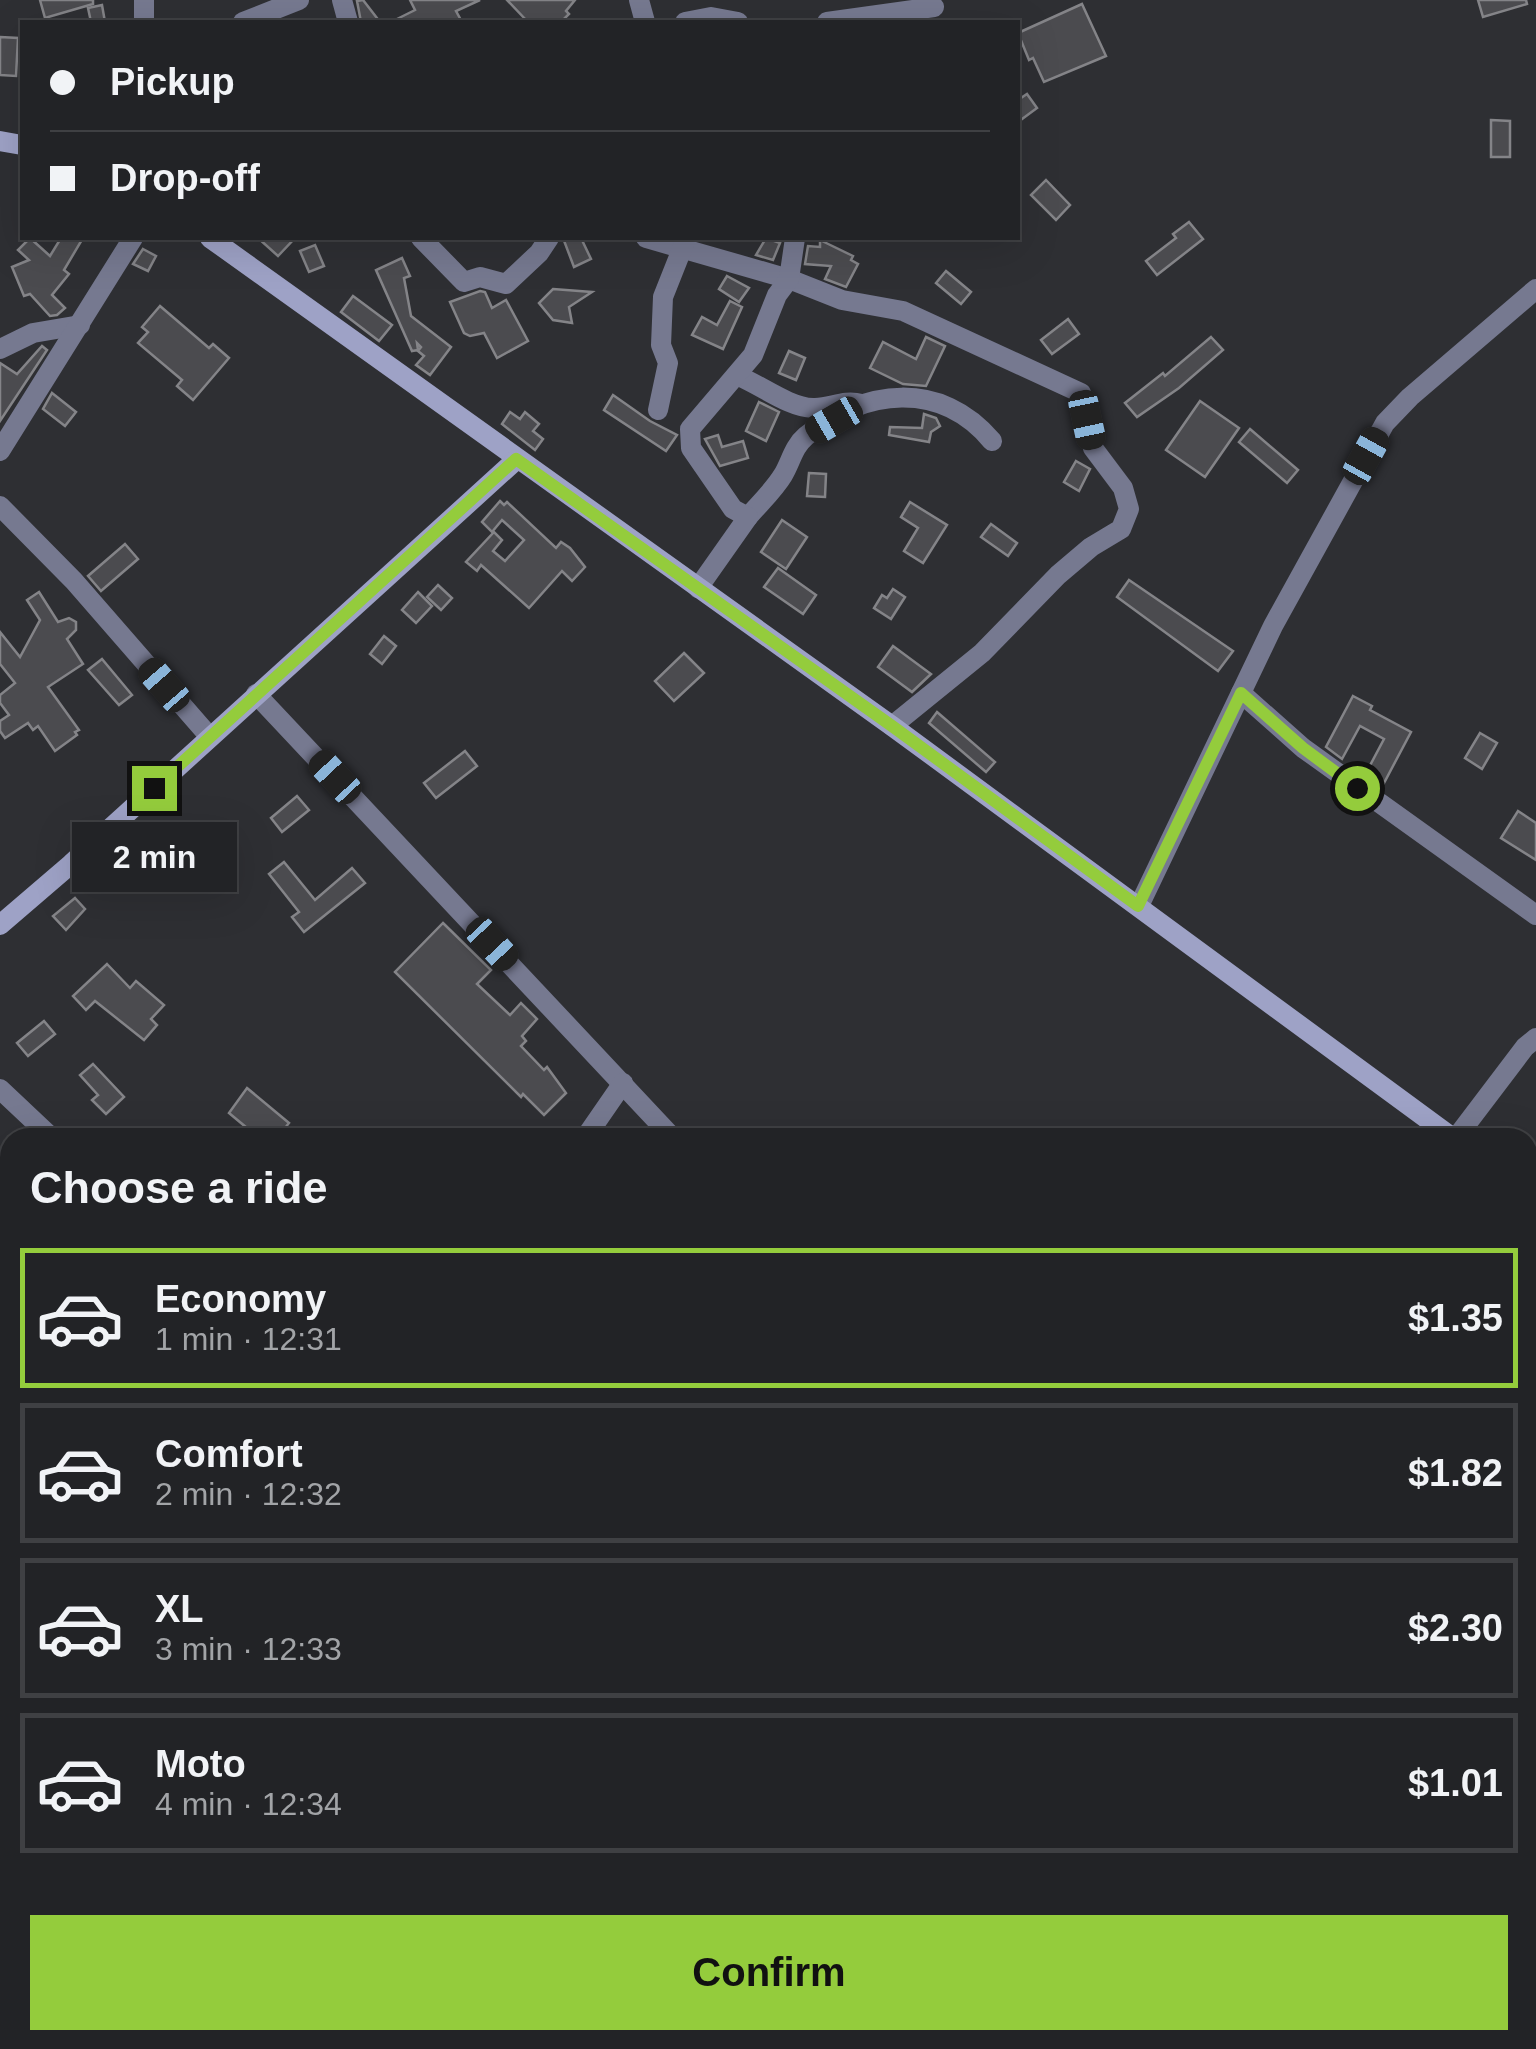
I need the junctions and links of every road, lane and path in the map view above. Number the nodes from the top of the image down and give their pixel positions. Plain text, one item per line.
1 (299, 0) edge
2 (934, 7) dead end
3 (248, 20) edge
4 (696, 20) edge
5 (728, 20) edge
6 (842, 20) edge
7 (132, 240) edge
8 (213, 240) edge
9 (423, 240) edge
10 (548, 240) edge
11 (795, 240) edge
12 (685, 242) edge
13 (789, 279) junction
14 (1536, 290) edge
15 (80, 325) junction
16 (0, 349) edge
17 (738, 376) junction
18 (861, 404) junction
19 (658, 410) dead end
20 (992, 441) dead end
21 (0, 451) edge
22 (516, 459) junction
23 (0, 506) edge
24 (748, 517) junction
25 (698, 588) junction
26 (1241, 693) junction
27 (256, 694) junction
28 (892, 726) junction
29 (209, 736) junction
30 (1138, 906) junction
31 (1536, 915) edge
32 (0, 925) edge
33 (1536, 1038) edge
34 (622, 1084) junction
35 (0, 1088) edge
36 (42, 1128) edge
37 (592, 1128) edge
38 (664, 1128) edge
39 (1441, 1128) edge
40 (1463, 1128) edge

1 - 3 street
2 - 6 street
4 - 5 street
7 - 15 street
8 - 22 main road
9 - 10 street
11 - 13 street
12 - 13 street
12 - 19 street
13 - 17 street
13 - 28 street
14 - 26 street
15 - 16 street
15 - 21 street
17 - 18 street
17 - 24 street
18 - 20 street
18 - 24 street
22 - 25 main road
22 - 27 main road
23 - 29 street
24 - 25 street
25 - 28 main road
26 - 30 street
26 - 31 street
27 - 29 main road
27 - 34 street
28 - 30 main road
29 - 32 main road
30 - 39 main road
33 - 40 street
34 - 37 street
34 - 38 street
35 - 36 street

